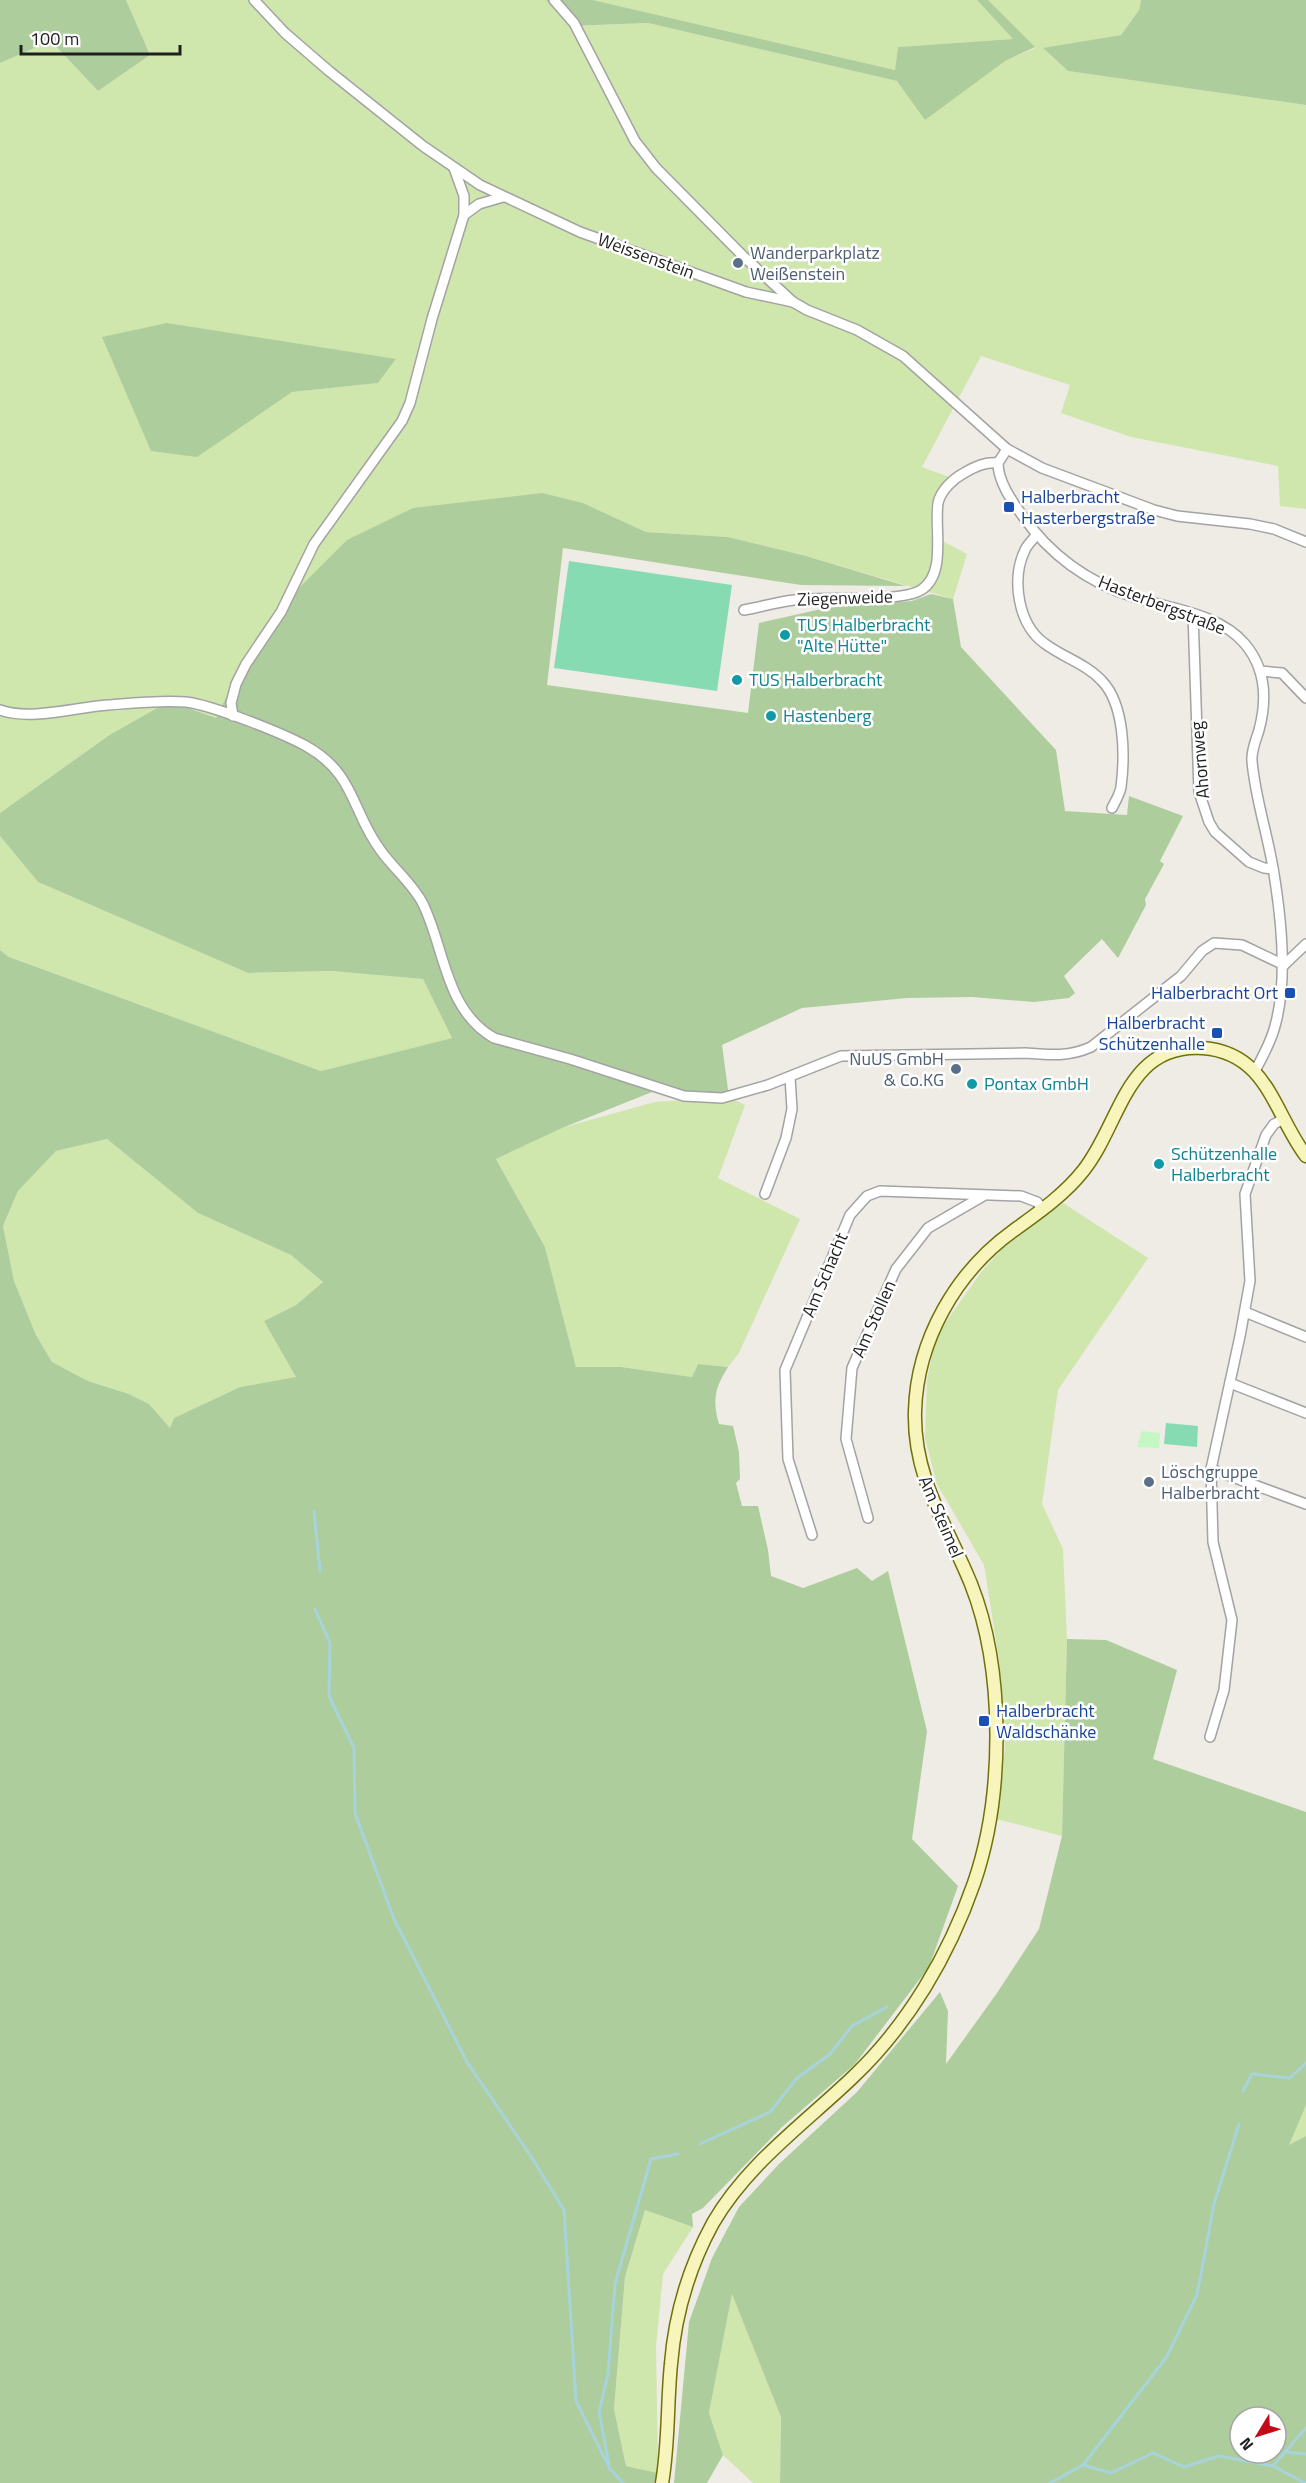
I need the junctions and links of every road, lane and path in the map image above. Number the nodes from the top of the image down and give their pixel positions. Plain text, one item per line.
1 (254, 0) edge
2 (554, 0) edge
3 (454, 168) junction
4 (503, 197) junction
5 (464, 215) junction
6 (793, 302) junction
7 (1007, 449) junction
8 (998, 463) junction
9 (1036, 535) junction
10 (1306, 542) edge
11 (744, 610) dead end
12 (1193, 614) junction
13 (1260, 671) junction
14 (1306, 698) edge
15 (0, 710) edge
16 (233, 716) junction
17 (1112, 808) dead end
18 (1273, 869) junction
19 (1306, 944) edge
20 (1284, 965) junction
21 (1255, 1071) junction
22 (790, 1077) junction
23 (1284, 1119) junction
24 (1306, 1156) edge
25 (765, 1194) dead end
26 (983, 1196) junction
27 (1043, 1209) junction
28 (1245, 1312) junction
29 (1306, 1337) edge
30 (1230, 1383) junction
31 (1306, 1413) edge
32 (1211, 1469) junction
33 (1306, 1504) edge
34 (868, 1518) dead end
35 (812, 1535) dead end
36 (1210, 1737) dead end
37 (662, 2483) edge

1 - 3 street, Weissenstein
2 - 6 street
3 - 4 street, Weissenstein
3 - 5 street
4 - 5 street
4 - 6 street, Weissenstein
5 - 16 street
6 - 7 street
7 - 8 street
7 - 10 street
8 - 9 street, Hasterbergstraße
8 - 11 street, Ziegenweide
9 - 12 street, Hasterbergstraße
9 - 17 street
12 - 13 street, Hasterbergstraße
12 - 18 street, Ahornweg
13 - 14 street
13 - 18 street, Hasterbergstraße
15 - 16 street
16 - 22 street
18 - 20 street, Hasterbergstraße
19 - 20 street
20 - 21 street, Hasterbergstraße
20 - 22 street
21 - 23 main road
21 - 27 main road, Am Steimel
22 - 25 street
23 - 24 main road
23 - 28 street
26 - 27 street, Am Schacht
26 - 34 street, Am Stollen
26 - 35 street, Am Schacht
27 - 37 main road, Am Steimel
28 - 29 street
28 - 30 street
30 - 31 street
30 - 32 street
32 - 33 street
32 - 36 street

